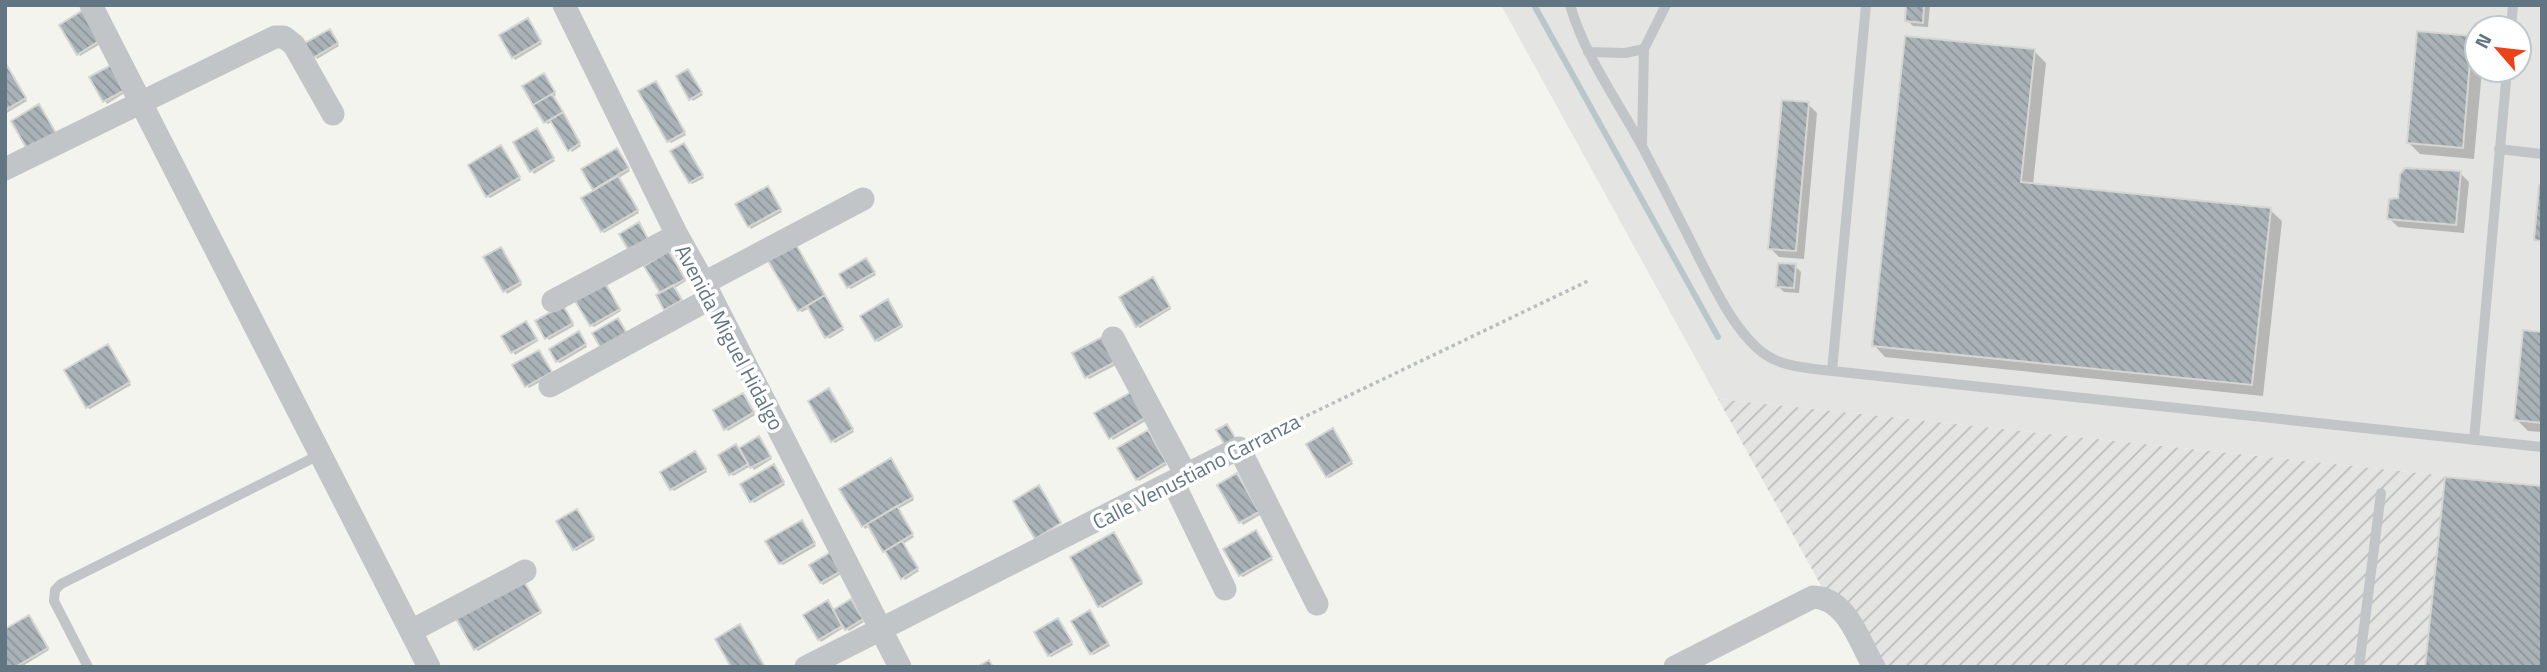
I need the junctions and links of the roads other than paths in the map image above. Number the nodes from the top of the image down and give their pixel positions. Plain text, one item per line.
1 (91, 5) edge
2 (564, 5) edge
3 (1570, 5) edge
4 (1666, 5) edge
5 (1866, 5) edge
6 (1644, 49) junction
7 (1588, 52) junction
8 (2506, 84) edge
9 (141, 102) junction
10 (333, 114) dead end
11 (1642, 146) junction
12 (2499, 149) junction
13 (2542, 154) edge
14 (5, 169) edge
15 (863, 200) dead end
16 (677, 235) junction
17 (707, 290) junction
18 (553, 301) dead end
19 (1112, 338) dead end
20 (1832, 371) junction
21 (550, 386) dead end
22 (2474, 440) junction
23 (2542, 447) edge
24 (321, 454) junction
25 (1179, 479) junction
26 (2381, 493) dead end
27 (525, 570) dead end
28 (1225, 589) dead end
29 (1317, 604) dead end
30 (881, 630) junction
31 (411, 631) junction
32 (88, 667) edge
33 (429, 667) edge
34 (806, 667) edge
35 (900, 667) edge
36 (1675, 667) edge
37 (1874, 667) edge
38 (2359, 667) edge

1 - 9 street
2 - 16 street, Avenida Miguel Hidalgo
3 - 7 lane
4 - 6 lane
5 - 20 lane
6 - 7 lane
6 - 11 lane
7 - 11 lane
8 - 12 lane
9 - 10 street
9 - 14 street
9 - 24 street
11 - 20 lane
12 - 13 lane
12 - 22 lane
15 - 17 street
16 - 17 street, Avenida Miguel Hidalgo
16 - 18 street
17 - 21 street
17 - 30 street, Avenida Miguel Hidalgo
19 - 25 street
20 - 22 lane
22 - 23 lane
24 - 31 street
24 - 32 lane
25 - 28 street
25 - 29 street, Calle Venustiano Carranza
25 - 30 street, Calle Venustiano Carranza
26 - 38 lane
27 - 31 street
30 - 34 street, Calle Venustiano Carranza
30 - 35 street, Avenida Miguel Hidalgo
31 - 33 street
36 - 37 street

